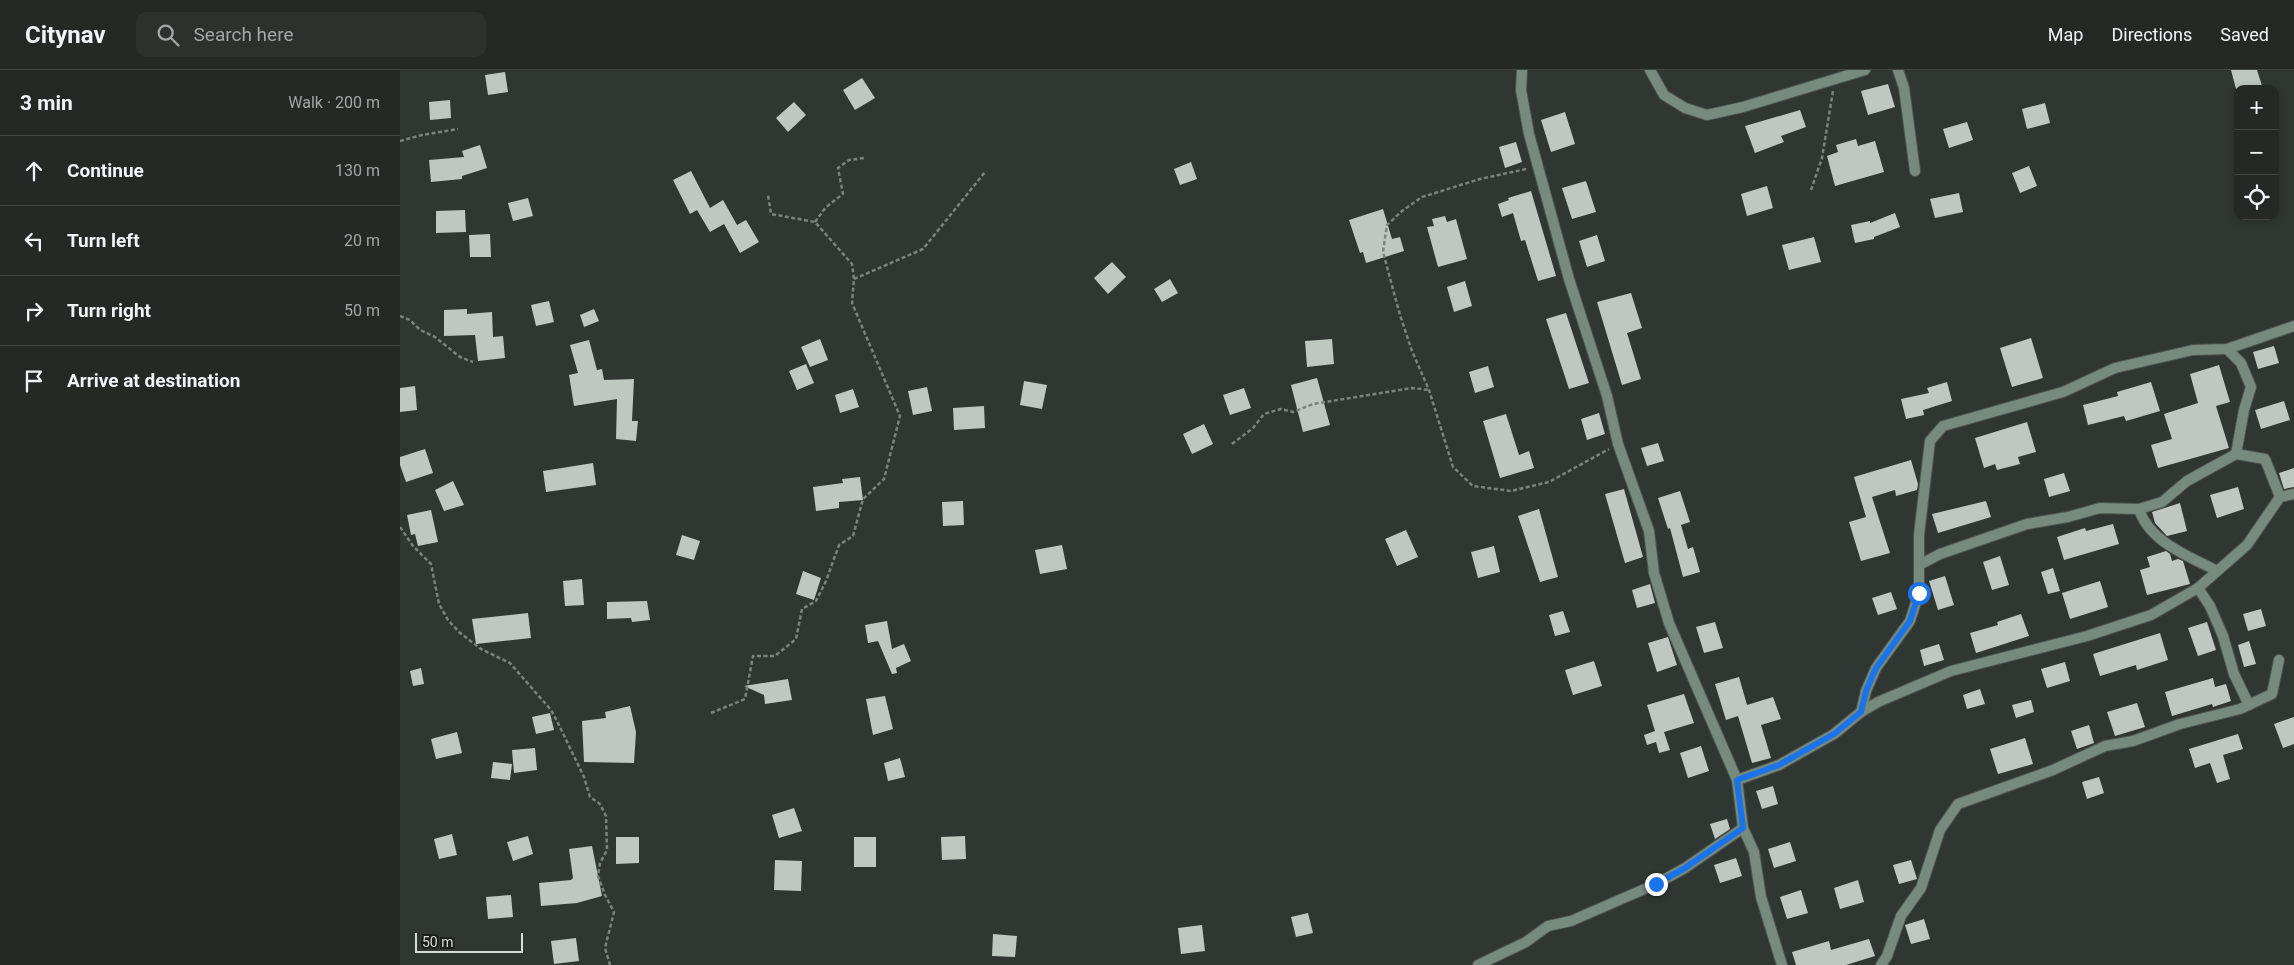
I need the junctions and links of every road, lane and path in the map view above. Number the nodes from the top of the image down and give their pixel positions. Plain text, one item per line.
1 (1522, 70) edge
2 (1650, 70) edge
3 (1865, 70) edge
4 (1898, 70) edge
5 (1834, 80) junction
6 (458, 129) dead end
7 (400, 141) edge
8 (864, 158) dead end
9 (1537, 167) junction
10 (1915, 171) dead end
11 (985, 172) dead end
12 (1811, 190) dead end
13 (768, 195) dead end
14 (815, 222) junction
15 (854, 278) junction
16 (400, 316) edge
17 (2294, 326) edge
18 (2227, 349) junction
19 (473, 362) dead end
20 (1429, 390) junction
21 (1232, 444) dead end
22 (1618, 444) junction
23 (2236, 454) junction
24 (2294, 494) edge
25 (2280, 497) junction
26 (2139, 509) junction
27 (400, 528) edge
28 (1919, 565) junction
29 (2217, 571) junction
30 (2198, 588) junction
31 (2279, 660) dead end
32 (2249, 705) junction
33 (1861, 712) junction
34 (711, 713) dead end
35 (1737, 780) junction
36 (1743, 828) junction
37 (609, 961) junction
38 (606, 965) edge
39 (610, 965) edge
40 (1478, 965) edge
41 (1782, 965) edge
42 (1881, 965) edge

1 - 9 street
2 - 5 street
3 - 5 street
4 - 10 street
5 - 12 path
6 - 7 path
8 - 14 path
9 - 20 path
9 - 22 street
11 - 15 path
13 - 14 path
14 - 15 path
15 - 34 path
16 - 19 path
17 - 18 street
18 - 23 street
18 - 28 street
20 - 21 path
20 - 22 path
22 - 35 street
23 - 25 street
23 - 26 street
24 - 25 street
25 - 29 street
26 - 28 street
26 - 29 street
27 - 37 path
28 - 33 street
29 - 30 street
30 - 32 street
30 - 33 street
31 - 32 street
32 - 42 street
33 - 35 street
35 - 36 street
36 - 40 street
36 - 41 street
37 - 38 path
37 - 39 path

